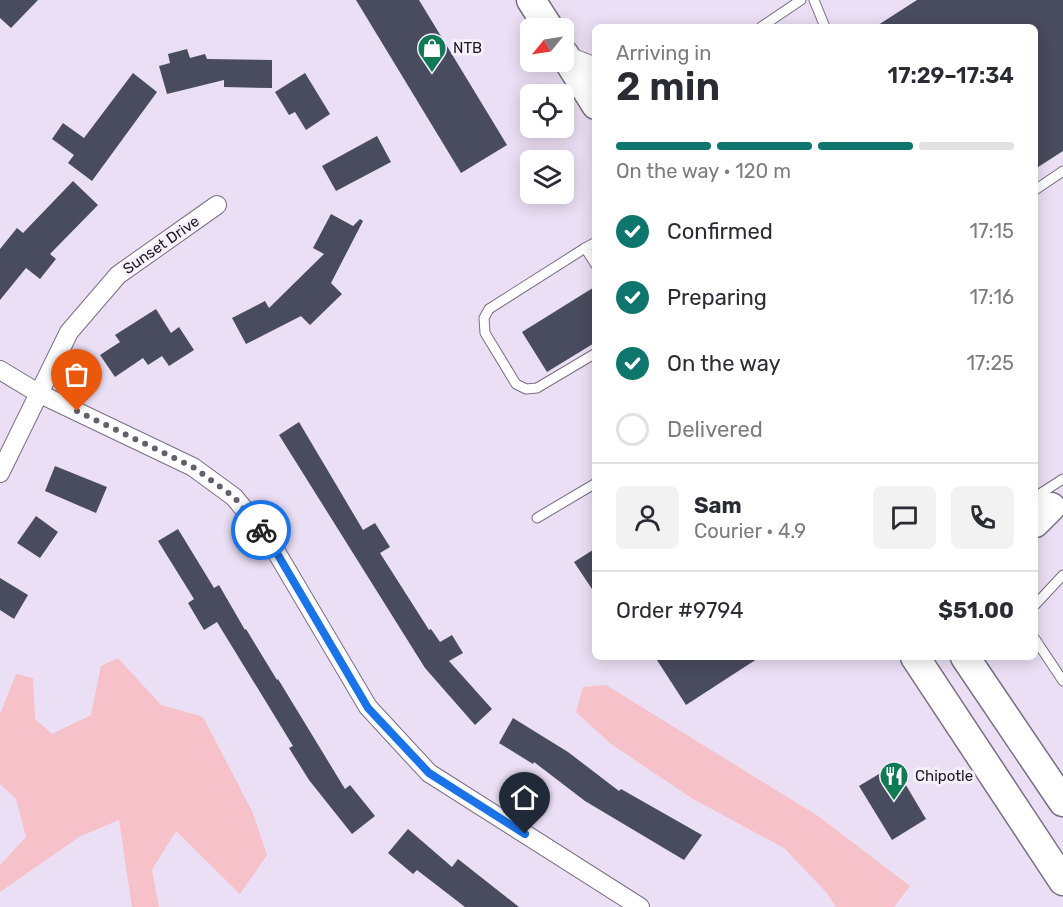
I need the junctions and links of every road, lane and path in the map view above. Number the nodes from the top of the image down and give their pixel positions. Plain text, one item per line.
1 (531, 0) edge
2 (801, 0) edge
3 (814, 0) edge
4 (543, 18) edge
5 (765, 24) edge
6 (824, 24) edge
7 (574, 58) edge
8 (592, 65) edge
9 (574, 70) edge
10 (592, 99) edge
11 (1063, 171) edge
12 (1038, 188) edge
13 (217, 205) dead end
14 (592, 244) edge
15 (585, 248) junction
16 (592, 259) edge
17 (592, 355) edge
18 (0, 370) edge
19 (38, 393) junction
20 (0, 473) edge
21 (1063, 478) edge
22 (592, 485) edge
23 (1042, 510) edge
24 (537, 518) dead end
25 (1063, 575) edge
26 (1038, 602) edge
27 (1038, 644) edge
28 (917, 660) edge
29 (967, 660) edge
30 (1063, 681) edge
31 (1063, 802) edge
32 (1063, 881) edge
33 (640, 907) edge

1 - 4 highway
2 - 5 lane
3 - 6 lane
7 - 8 street
9 - 10 highway
11 - 12 lane
13 - 19 street, Sunset Drive
14 - 15 lane
15 - 16 lane
15 - 17 lane
18 - 19 street
19 - 20 street, Sunset Drive
19 - 33 street
21 - 23 lane
22 - 24 lane
25 - 26 lane
27 - 30 lane
28 - 32 highway
29 - 31 highway

